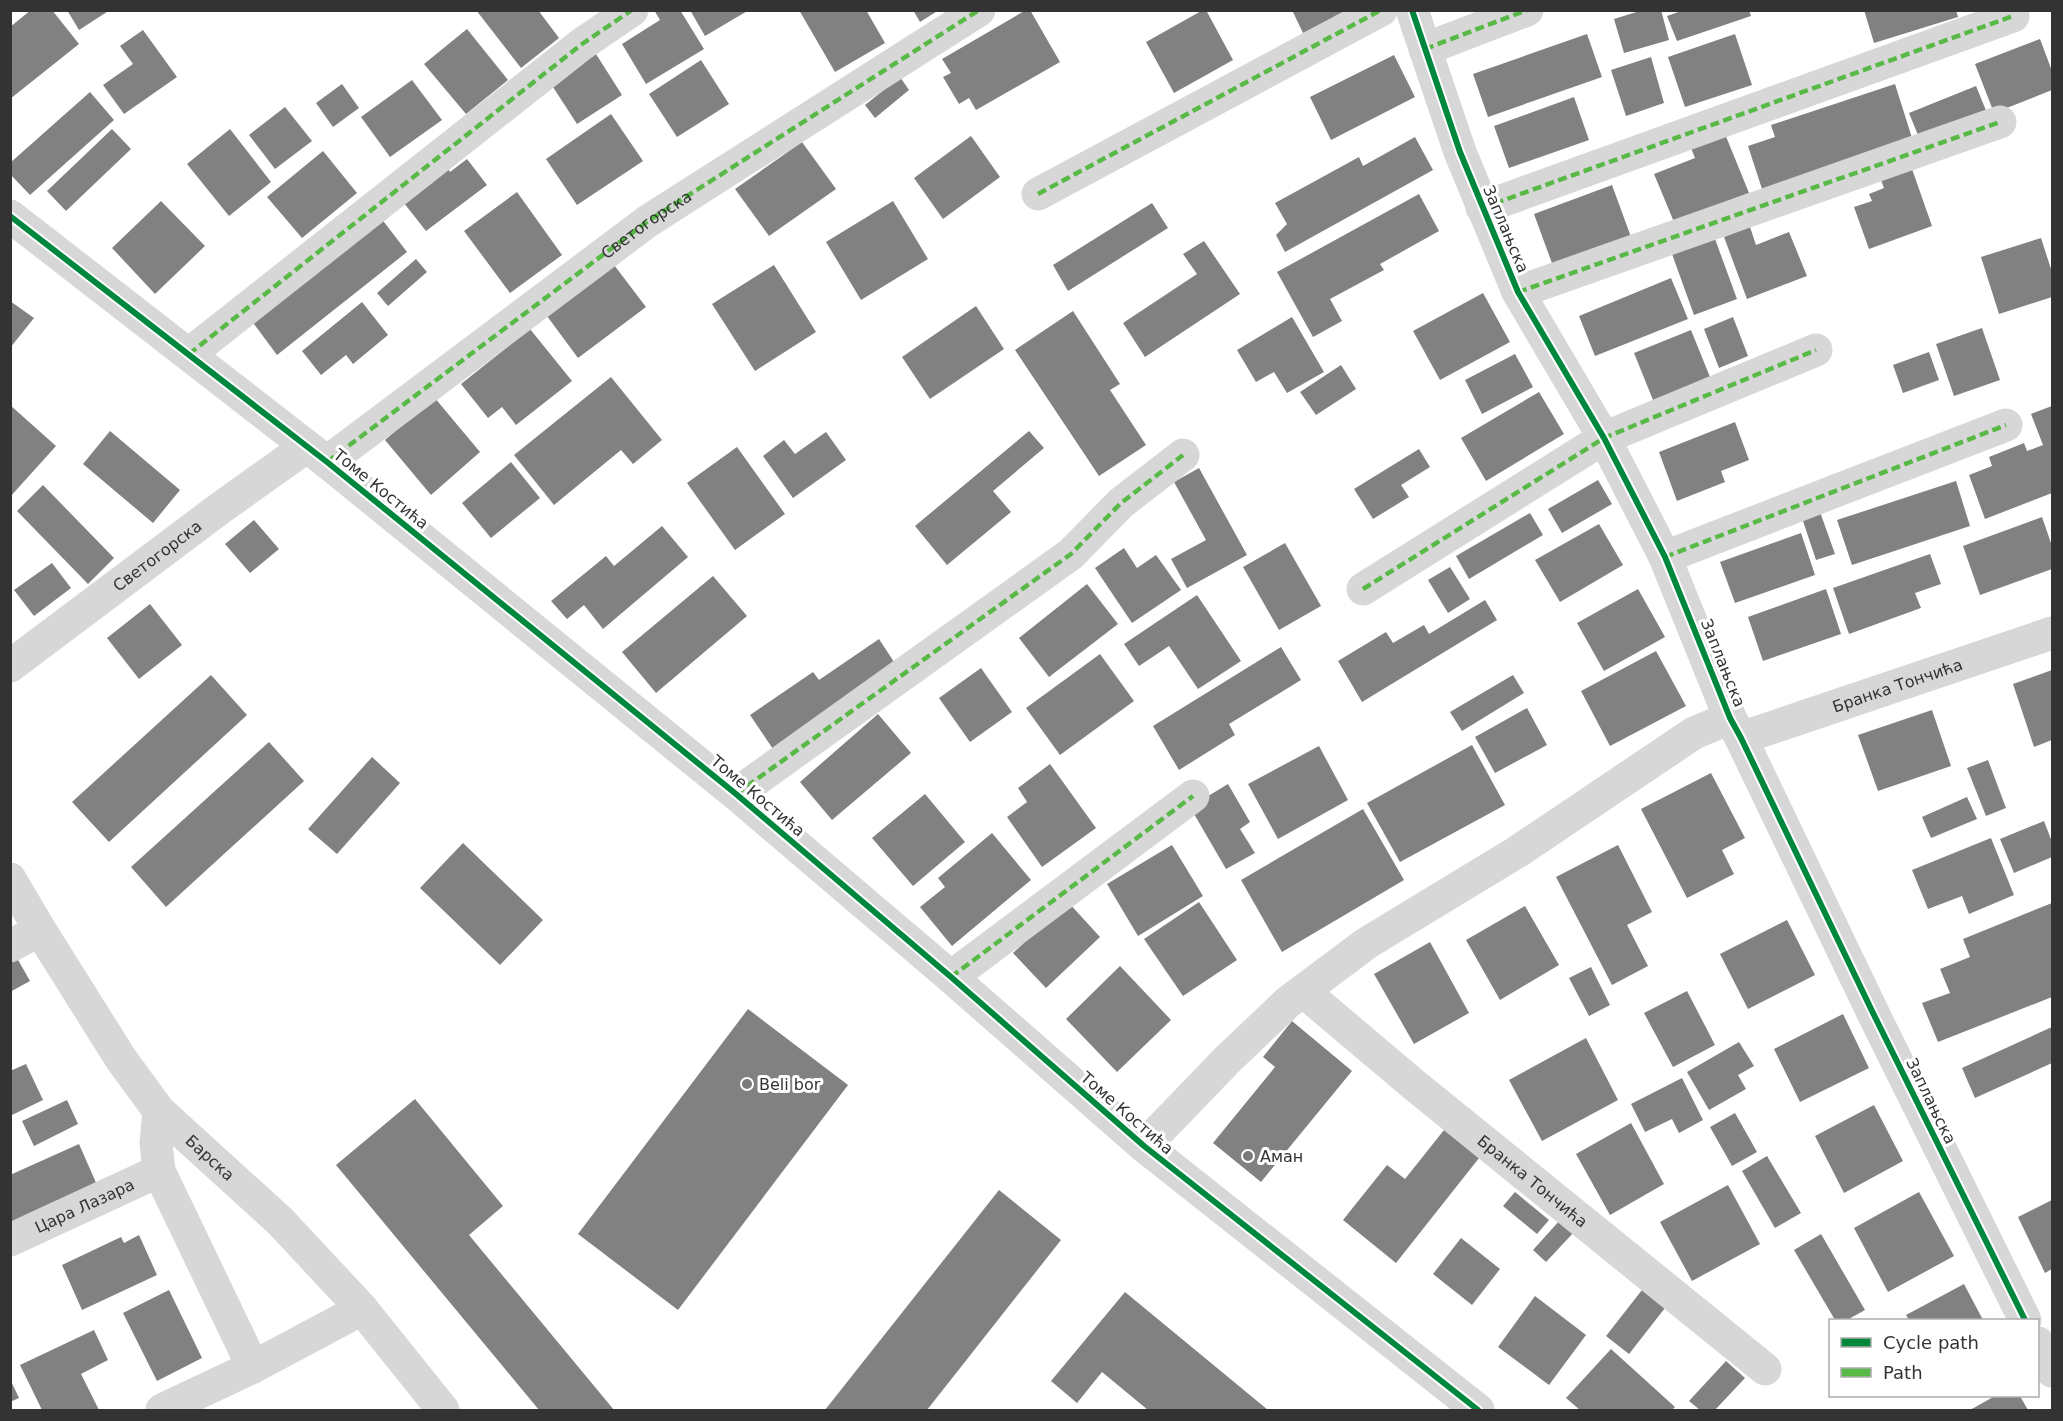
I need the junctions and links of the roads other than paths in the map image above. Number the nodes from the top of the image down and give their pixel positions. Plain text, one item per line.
1 (632, 10) edge
2 (980, 10) edge
3 (1382, 10) edge
4 (1412, 10) edge
5 (1527, 10) edge
6 (2013, 16) dead end
7 (1425, 49) junction
8 (2000, 122) dead end
9 (1038, 194) dead end
10 (1482, 208) junction
11 (10, 216) edge
12 (1518, 292) junction
13 (1816, 350) dead end
14 (189, 354) junction
15 (2006, 425) dead end
16 (1604, 438) junction
17 (316, 455) junction
18 (1183, 455) dead end
19 (1665, 557) junction
20 (1363, 589) dead end
21 (2052, 633) edge
22 (10, 666) edge
23 (1736, 728) junction
24 (736, 794) junction
25 (1192, 796) dead end
26 (10, 879) edge
27 (39, 930) junction
28 (10, 946) edge
29 (951, 977) junction
30 (1303, 991) junction
31 (159, 1111) junction
32 (1144, 1146) junction
33 (159, 1171) junction
34 (10, 1240) edge
35 (362, 1309) junction
36 (2025, 1319) edge
37 (2039, 1348) edge
38 (253, 1366) junction
39 (1765, 1369) dead end
40 (2052, 1371) edge
41 (162, 1410) edge
42 (443, 1410) edge
43 (1478, 1410) edge

1 - 14 street
2 - 17 street, Светогорска
3 - 9 street
4 - 7 street, Заплањска
5 - 7 street
6 - 10 street
7 - 10 street, Заплањска
8 - 12 street
10 - 12 street, Заплањска
11 - 14 street, Томе Костића
12 - 16 street, Заплањска
13 - 16 street
14 - 17 street, Томе Костића
15 - 19 street
16 - 19 street, Заплањска
16 - 20 street
17 - 22 street, Светогорска
17 - 24 street, Томе Костића
18 - 24 street
19 - 23 street, Заплањска
21 - 23 street, Бранка Тончића
23 - 30 street, Бранка Тончића
23 - 36 street, Заплањска
24 - 29 street, Томе Костића
25 - 29 street
26 - 27 street, Барска
27 - 28 street
27 - 31 street, Барска
29 - 32 street, Томе Костића
30 - 32 street, Бранка Тончића
30 - 39 street, Бранка Тончића
31 - 33 street
31 - 35 street, Барска
32 - 43 street, Томе Костића
33 - 34 street, Цара Лазара
33 - 38 street
35 - 38 street
35 - 42 street, Барска
37 - 40 street
38 - 41 street

